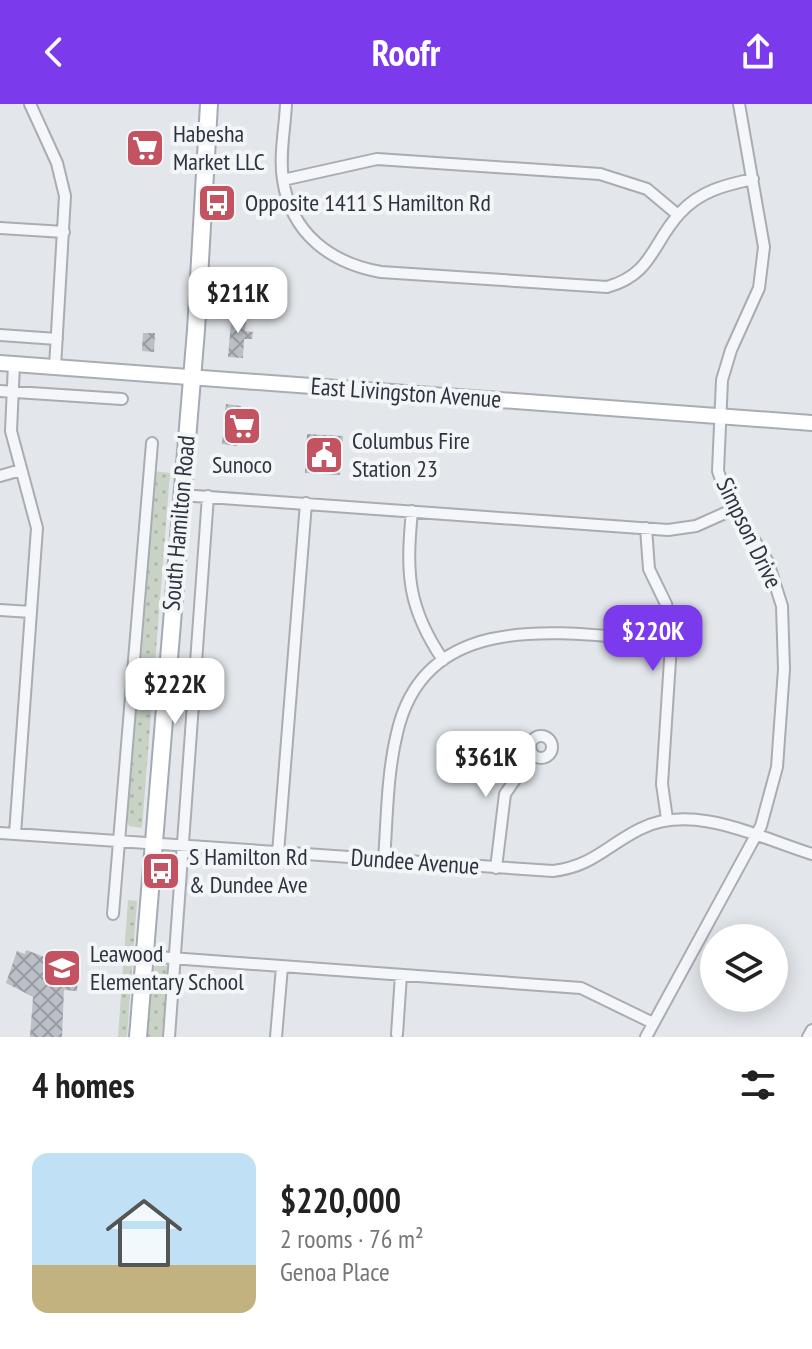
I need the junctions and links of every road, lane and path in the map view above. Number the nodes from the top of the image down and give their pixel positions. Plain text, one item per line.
1 (30, 104) edge
2 (209, 104) edge
3 (286, 104) edge
4 (739, 104) edge
5 (753, 179) junction
6 (283, 180) junction
7 (678, 215) junction
8 (0, 228) edge
9 (64, 232) junction
10 (0, 335) edge
11 (57, 339) junction
12 (7, 364) edge
13 (55, 367) junction
14 (192, 378) junction
15 (0, 391) edge
16 (12, 392) junction
17 (122, 399) dead end
18 (719, 417) junction
19 (812, 423) edge
20 (152, 443) dead end
21 (21, 470) junction
22 (0, 476) edge
23 (181, 495) junction
24 (208, 496) junction
25 (306, 503) junction
26 (734, 509) junction
27 (412, 511) junction
28 (646, 528) junction
29 (0, 610) edge
30 (31, 612) junction
31 (672, 642) junction
32 (443, 660) junction
33 (533, 754) dead end
34 (667, 819) junction
35 (0, 833) edge
36 (15, 834) junction
37 (755, 837) junction
38 (120, 841) junction
39 (152, 844) junction
40 (183, 845) junction
41 (278, 853) junction
42 (812, 854) edge
43 (384, 861) junction
44 (496, 868) junction
45 (113, 914) dead end
46 (144, 956) junction
47 (174, 959) junction
48 (282, 967) junction
49 (401, 975) junction
50 (653, 1023) junction
51 (812, 1030) edge
52 (397, 1034) dead end
53 (138, 1037) edge
54 (169, 1037) edge
55 (276, 1037) edge
56 (646, 1037) edge
57 (808, 1037) edge

1 - 9 street
2 - 14 main road, South Hamilton Road
3 - 6 street
4 - 5 street, Simpson Drive
5 - 7 street
5 - 18 street, Simpson Drive
6 - 7 street
6 - 7 street
8 - 9 street
9 - 11 street
10 - 11 street
11 - 13 street
12 - 13 main road, East Livingston Avenue
12 - 16 street
13 - 14 main road, East Livingston Avenue
14 - 18 main road, East Livingston Avenue
14 - 23 main road, South Hamilton Road
15 - 16 street
16 - 17 street
16 - 21 street
18 - 19 main road, East Livingston Avenue
18 - 26 street, Simpson Drive
20 - 38 street
21 - 22 street
21 - 30 street
23 - 24 street
23 - 39 main road, South Hamilton Road
24 - 25 street
24 - 40 street
25 - 27 street
25 - 41 street
26 - 28 street
26 - 37 street, Simpson Drive
27 - 28 street
27 - 32 street
28 - 31 street
29 - 30 street
30 - 36 street
31 - 32 street
31 - 34 street
32 - 43 street
33 - 44 street
34 - 37 street, Dundee Avenue
34 - 44 street, Dundee Avenue
35 - 36 street, Dundee Avenue
36 - 38 street, Dundee Avenue
37 - 42 street, Dundee Avenue
37 - 50 street, Simpson Drive
38 - 39 street, Dundee Avenue
38 - 45 street
39 - 40 street, Dundee Avenue
39 - 46 main road, South Hamilton Road
40 - 41 street, Dundee Avenue
40 - 47 street
41 - 43 street, Dundee Avenue
43 - 44 street, Dundee Avenue
46 - 47 street
46 - 53 main road, South Hamilton Road
47 - 48 street
47 - 54 street
48 - 49 street
48 - 55 street
49 - 50 street
49 - 52 street
50 - 56 street, Simpson Drive
51 - 57 street

